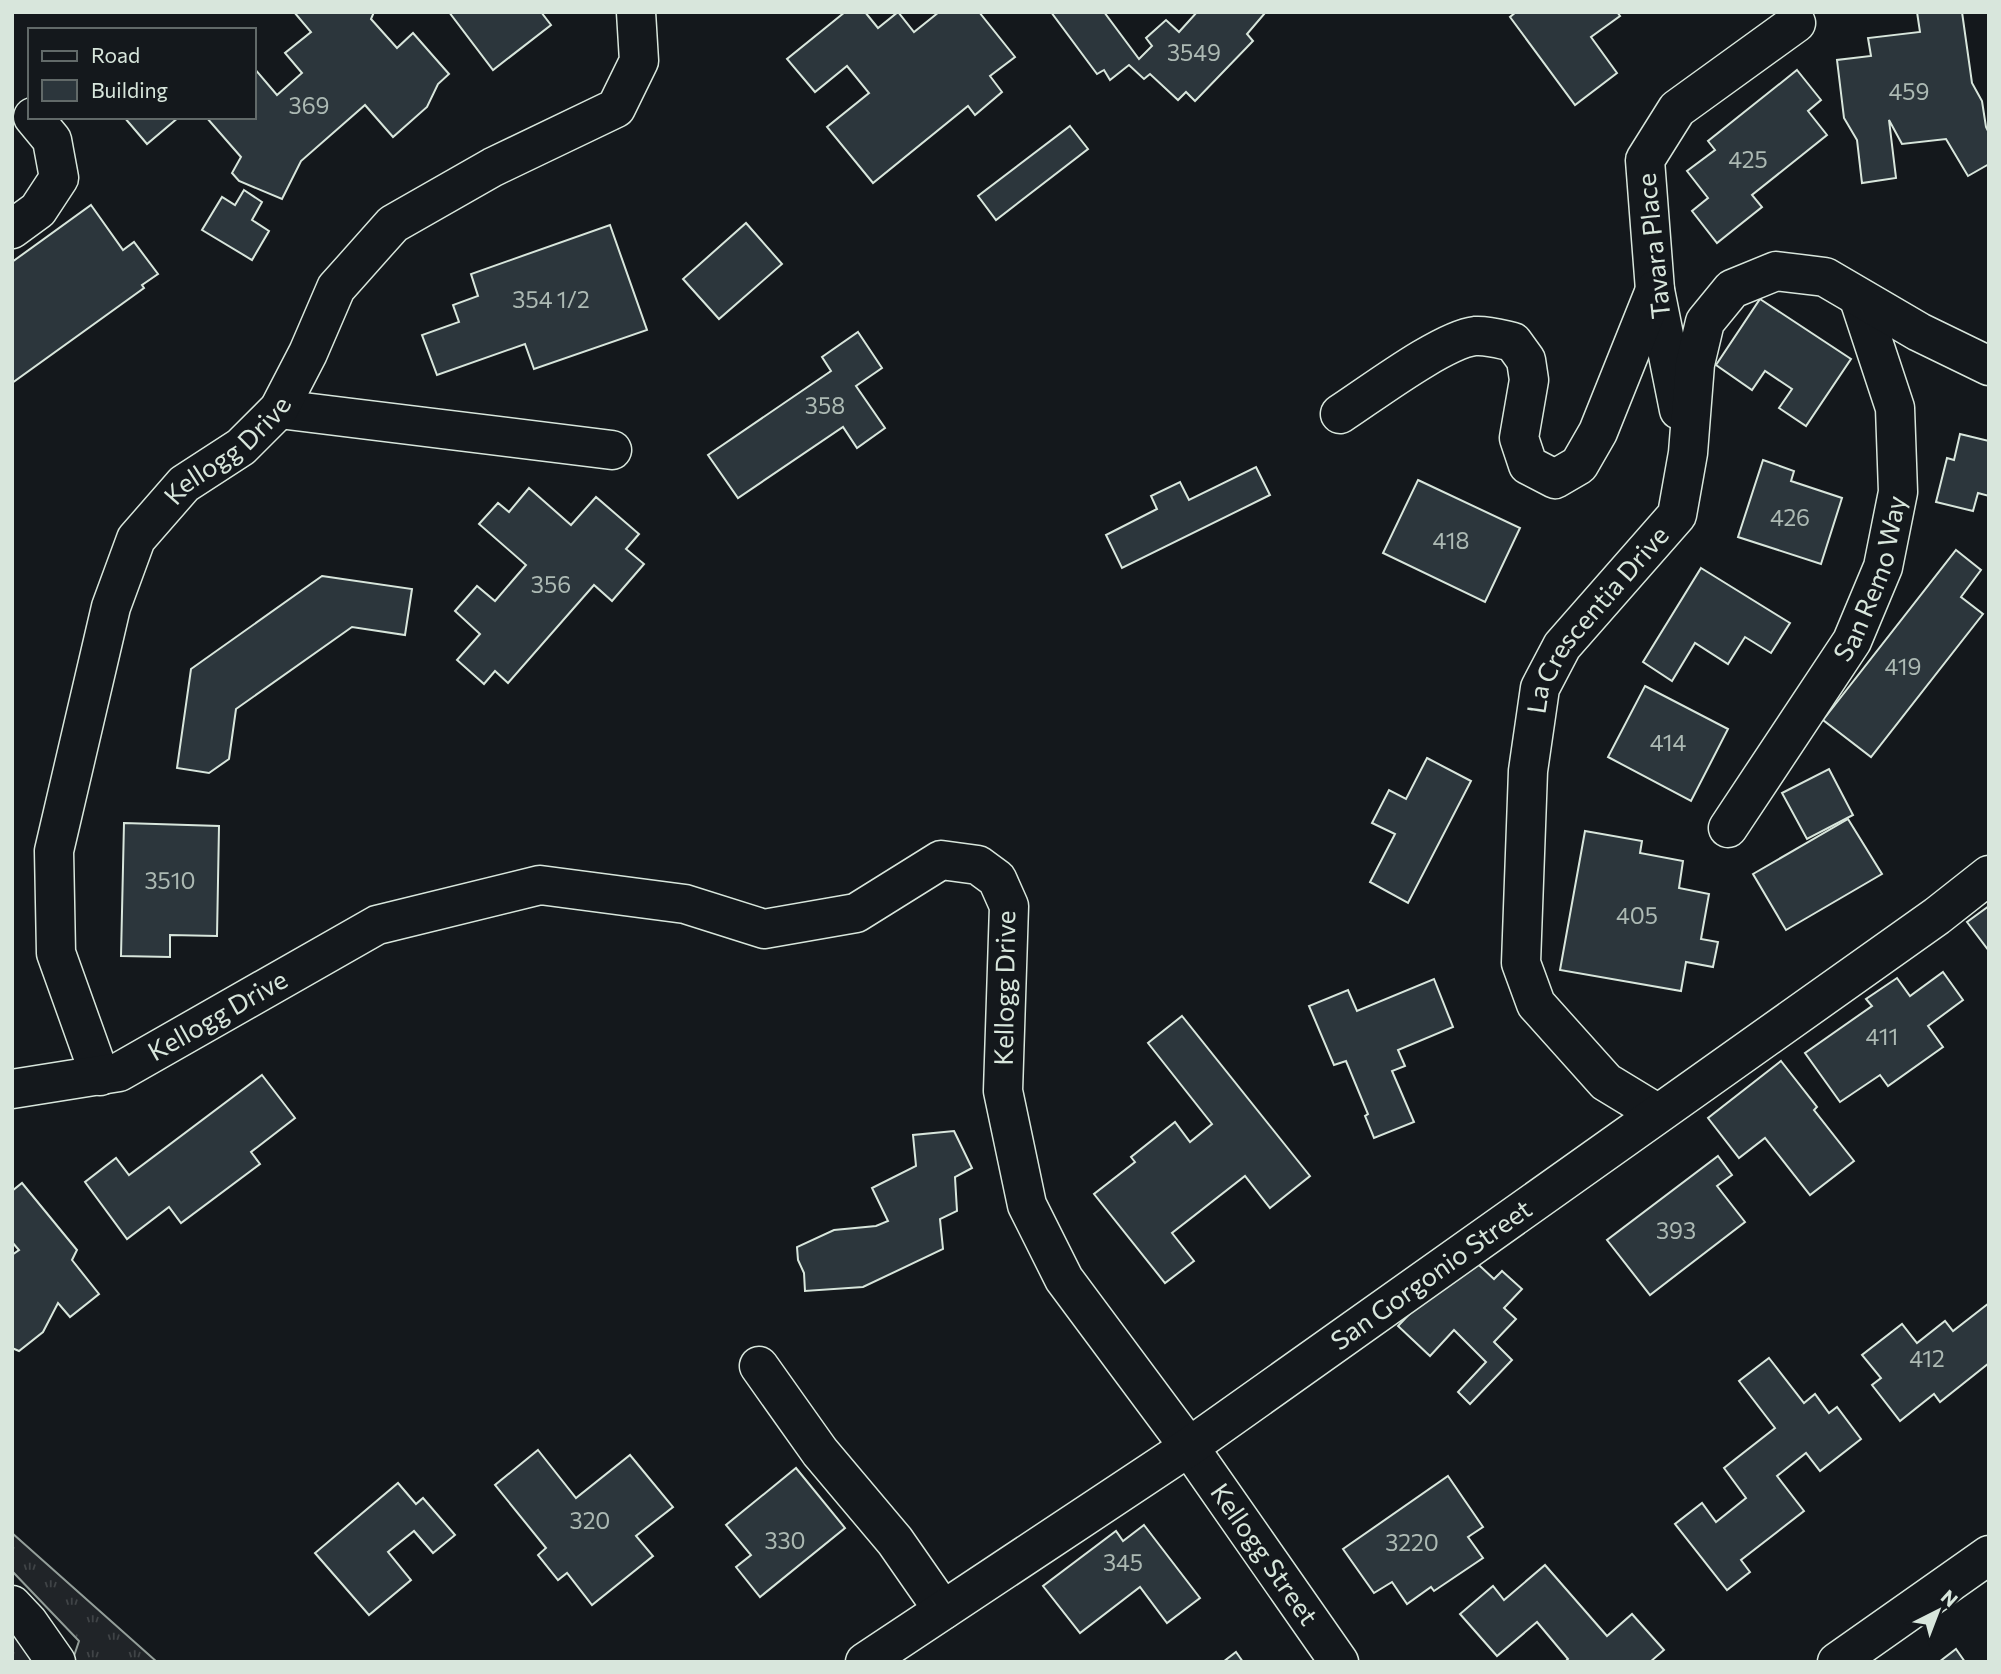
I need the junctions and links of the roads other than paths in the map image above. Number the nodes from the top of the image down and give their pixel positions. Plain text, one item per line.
1 (636, 12) edge
2 (1796, 23) dead end
3 (12, 104) edge
4 (28, 111) edge
5 (34, 119) edge
6 (12, 229) edge
7 (1655, 290) junction
8 (1859, 299) junction
9 (1989, 366) edge
10 (279, 408) junction
11 (1340, 414) dead end
12 (612, 450) dead end
13 (1688, 453) junction
14 (1728, 828) dead end
15 (1989, 875) edge
16 (100, 1076) junction
17 (12, 1089) edge
18 (1657, 1113) junction
19 (759, 1366) dead end
20 (1189, 1447) junction
21 (1984, 1568) edge
22 (12, 1605) edge
23 (943, 1610) junction
24 (56, 1662) edge
25 (865, 1662) edge
26 (1339, 1662) edge
27 (1837, 1662) edge

1 - 10 street, Kellogg Drive
2 - 7 street, Tavara Place
3 - 4 street
5 - 6 street
7 - 11 street
7 - 13 street, Tavara Place
8 - 9 street, La Crescentia Drive
8 - 13 street, La Crescentia Drive
8 - 14 street, San Remo Way
10 - 12 street
10 - 16 street, Kellogg Drive
13 - 18 street, La Crescentia Drive
15 - 18 street, San Gorgonio Street
16 - 17 street
16 - 20 street, Kellogg Drive
18 - 20 street, San Gorgonio Street
19 - 23 street
20 - 23 street, San Gorgonio Street
20 - 26 street, Kellogg Street
21 - 27 street
22 - 24 street
23 - 25 street, San Gorgonio Street

